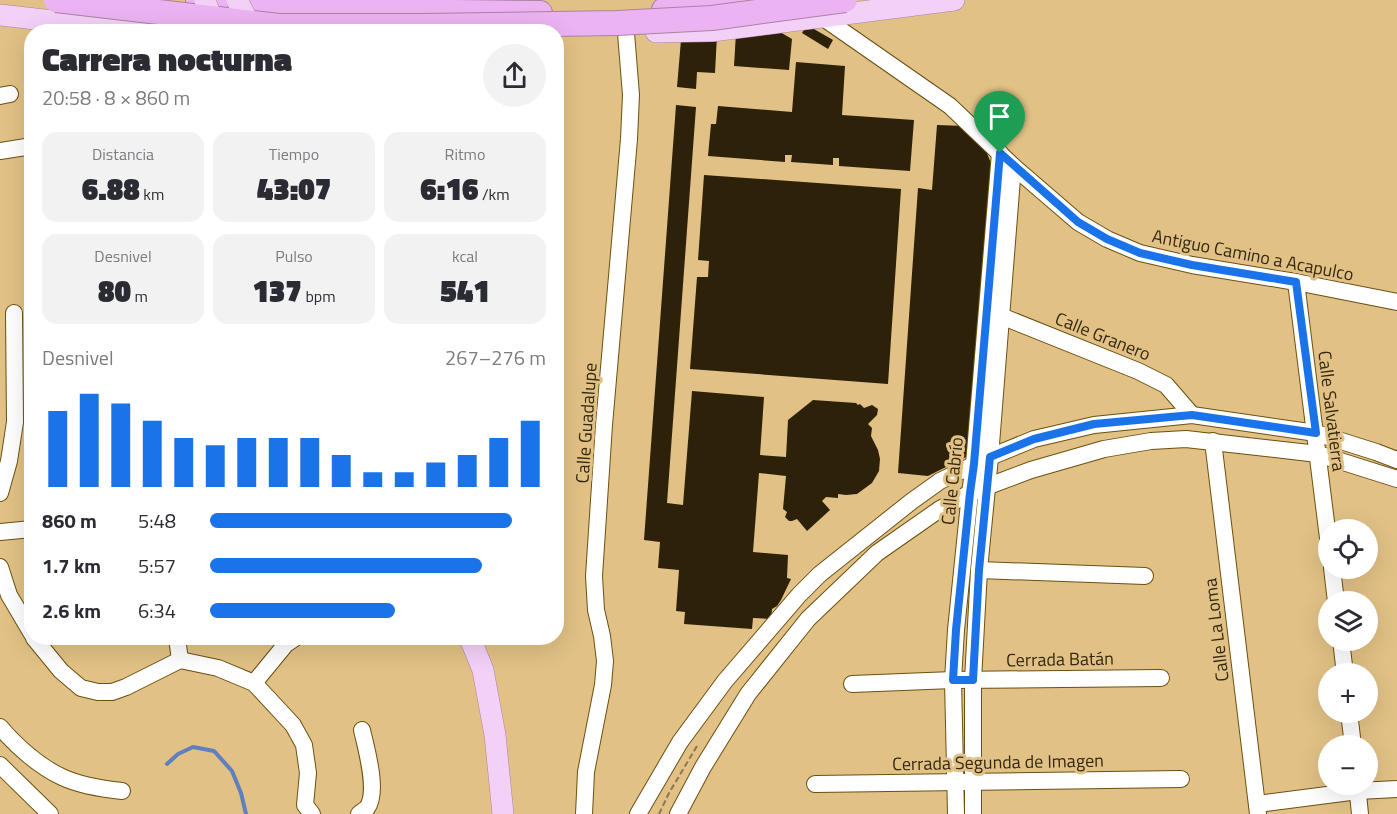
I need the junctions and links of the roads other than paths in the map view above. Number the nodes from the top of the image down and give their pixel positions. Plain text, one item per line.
1 (56, 0) edge
2 (198, 0) edge
3 (205, 0) edge
4 (237, 0) edge
5 (757, 0) edge
6 (845, 0) edge
7 (954, 0) edge
8 (0, 15) edge
9 (822, 17) junction
10 (581, 18) dead end
11 (620, 23) junction
12 (77, 24) edge
13 (213, 24) edge
14 (250, 24) edge
15 (262, 24) edge
16 (508, 24) edge
17 (564, 34) edge
18 (24, 147) edge
19 (0, 151) edge
20 (1000, 153) junction
21 (1013, 166) junction
22 (1296, 282) junction
23 (1397, 302) edge
24 (14, 313) dead end
25 (994, 313) junction
26 (1192, 415) junction
27 (1316, 433) junction
28 (1213, 441) junction
29 (1318, 454) junction
30 (990, 457) junction
31 (1397, 460) edge
32 (974, 464) junction
33 (1397, 479) edge
34 (987, 486) junction
35 (0, 493) edge
36 (970, 493) junction
37 (1326, 519) edge
38 (24, 530) edge
39 (0, 532) edge
40 (0, 567) edge
41 (979, 570) junction
42 (1145, 576) dead end
43 (24, 620) edge
44 (40, 645) edge
45 (178, 645) edge
46 (285, 645) edge
47 (473, 645) edge
48 (180, 660) junction
49 (1161, 678) dead end
50 (953, 680) junction
51 (973, 680) junction
52 (254, 683) junction
53 (852, 684) dead end
54 (0, 727) edge
55 (362, 730) dead end
56 (0, 765) edge
57 (1181, 779) dead end
58 (955, 782) junction
59 (973, 782) junction
60 (814, 784) dead end
61 (1378, 789) edge
62 (1397, 789) edge
63 (122, 791) dead end
64 (1324, 795) edge
65 (1359, 795) edge
66 (1257, 809) edge
67 (50, 814) edge
68 (312, 814) edge
69 (359, 814) edge
70 (503, 814) edge
71 (584, 814) edge
72 (638, 814) edge
73 (678, 814) edge
74 (956, 814) edge
75 (973, 814) edge
76 (1360, 814) edge

1 - 15 highway, bridge
2 - 11 highway
3 - 13 main road, bridge
4 - 14 main road, bridge
5 - 11 highway
6 - 16 highway, bridge
7 - 9 main road
8 - 12 main road
9 - 11 main road
9 - 20 street, Antiguo Camino a Acapulco
10 - 11 highway
11 - 17 main road
11 - 71 street, Calle Guadalupe
18 - 19 street
20 - 21 street, Antiguo Camino a Acapulco
20 - 25 street, Calle Cabrío
21 - 22 street, Antiguo Camino a Acapulco
21 - 25 street, Calle Cabrío
22 - 23 street, Antiguo Camino a Acapulco
22 - 27 street, Calle Salvatierra
24 - 35 street
25 - 26 street, Calle Granero
25 - 30 street, Calle Cabrío
25 - 32 street, Calle Cabrío
26 - 27 street
26 - 30 street
27 - 29 street, Calle Salvatierra
27 - 31 street
28 - 29 street
28 - 34 street
28 - 66 street, Calle La Loma
29 - 33 street
29 - 37 street, Calle Salvatierra
30 - 32 street
30 - 34 street, Calle Cabrío
32 - 36 street, Calle Cabrío
32 - 72 street
34 - 36 street
34 - 41 street, Calle Cabrío
36 - 50 street, Calle Cabrío
36 - 73 street
38 - 39 street
40 - 43 street
41 - 42 street
41 - 51 street, Calle Cabrío
44 - 48 street
45 - 48 street
46 - 52 street
47 - 70 main road
48 - 52 street
49 - 51 street, Cerrada Batán
50 - 51 street, Cerrada Batán
50 - 53 street, Cerrada Batán
50 - 58 street, Calle Cabrío
51 - 59 street, Calle Cabrío
52 - 68 street
54 - 63 street
55 - 69 street
56 - 67 street
57 - 59 street, Cerrada Segunda de Imagen
58 - 59 street, Cerrada Segunda de Imagen
58 - 60 street, Cerrada Segunda de Imagen
58 - 74 street, Calle Cabrío
59 - 75 street, Calle Cabrío
61 - 62 street
64 - 66 street
65 - 76 street

